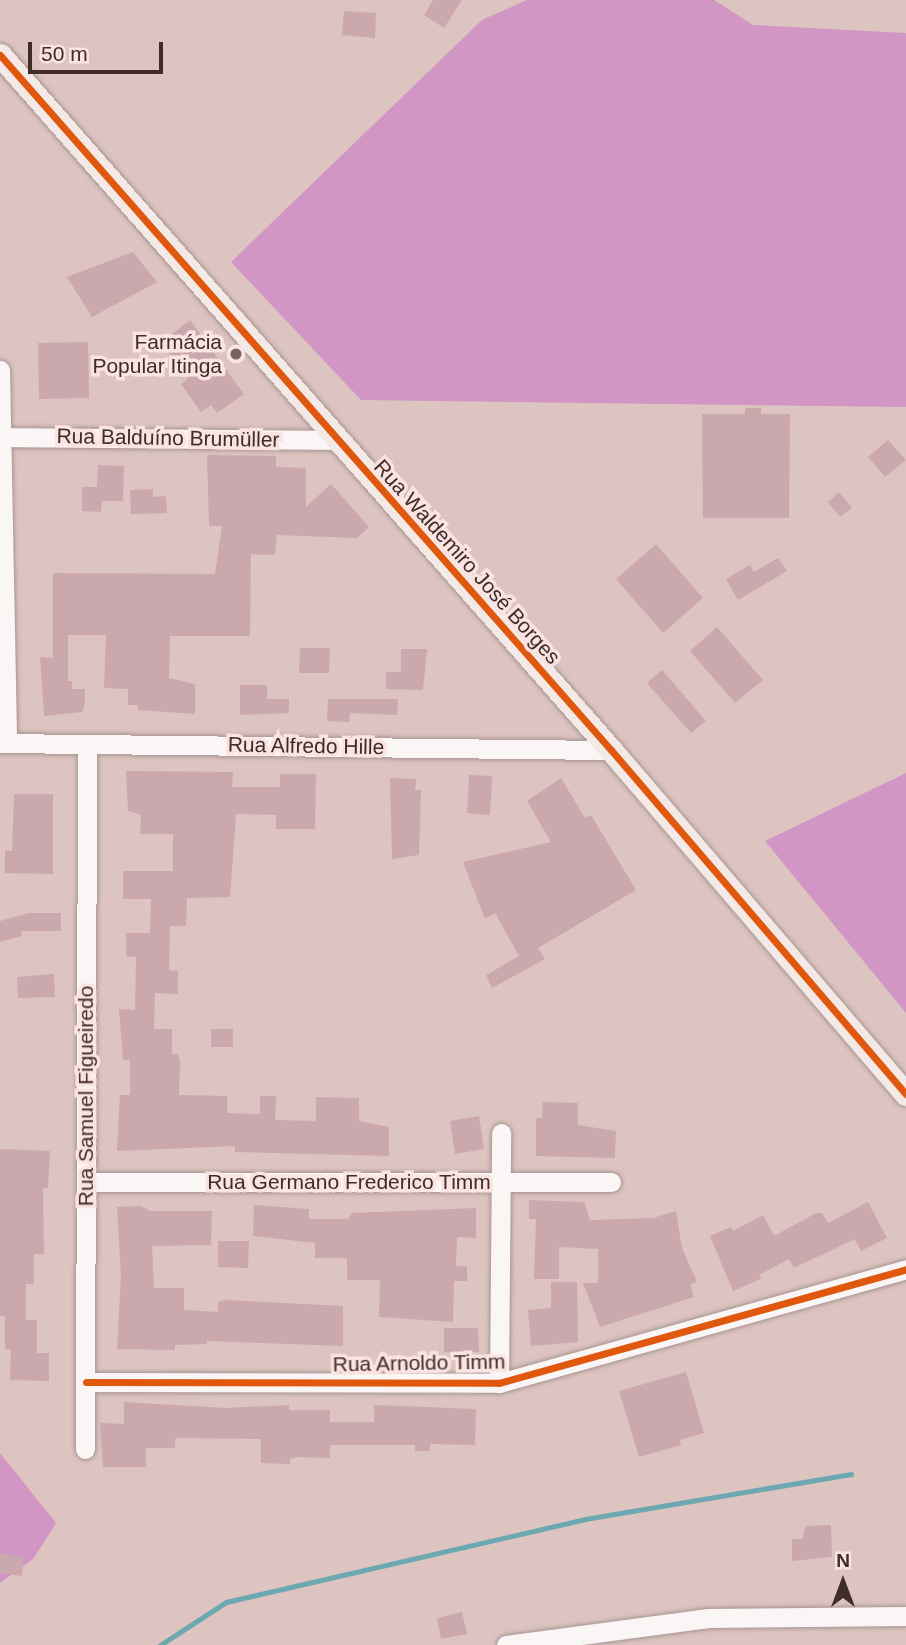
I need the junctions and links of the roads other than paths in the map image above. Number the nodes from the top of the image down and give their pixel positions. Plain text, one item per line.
1 (0, 55) edge
2 (0, 370) edge
3 (1, 437) edge
4 (335, 440) junction
5 (2, 546) edge
6 (4, 743) edge
7 (87, 744) junction
8 (611, 750) junction
9 (906, 1094) edge
10 (501, 1133) dead end
11 (86, 1182) junction
12 (501, 1182) junction
13 (611, 1182) dead end
14 (906, 1269) edge
15 (86, 1382) junction
16 (499, 1383) junction
17 (85, 1449) dead end
18 (906, 1616) edge
19 (506, 1645) edge

1 - 4 main road, Rua Waldemiro José Borges
2 - 3 street
3 - 4 street, Rua Balduíno Brumüller
3 - 5 street
4 - 8 main road, Rua Waldemiro José Borges
5 - 6 street
6 - 7 street, Rua Alfredo Hille
7 - 8 street, Rua Alfredo Hille
7 - 11 street, Rua Samuel Figueiredo
8 - 9 main road, Rua Waldemiro José Borges
10 - 12 street
11 - 12 street, Rua Germano Frederico Timm
11 - 15 street, Rua Samuel Figueiredo
12 - 13 street, Rua Germano Frederico Timm
12 - 16 street
14 - 16 street, Rua Arnoldo Timm
15 - 16 street, Rua Arnoldo Timm
15 - 17 street, Rua Samuel Figueiredo
18 - 19 street

